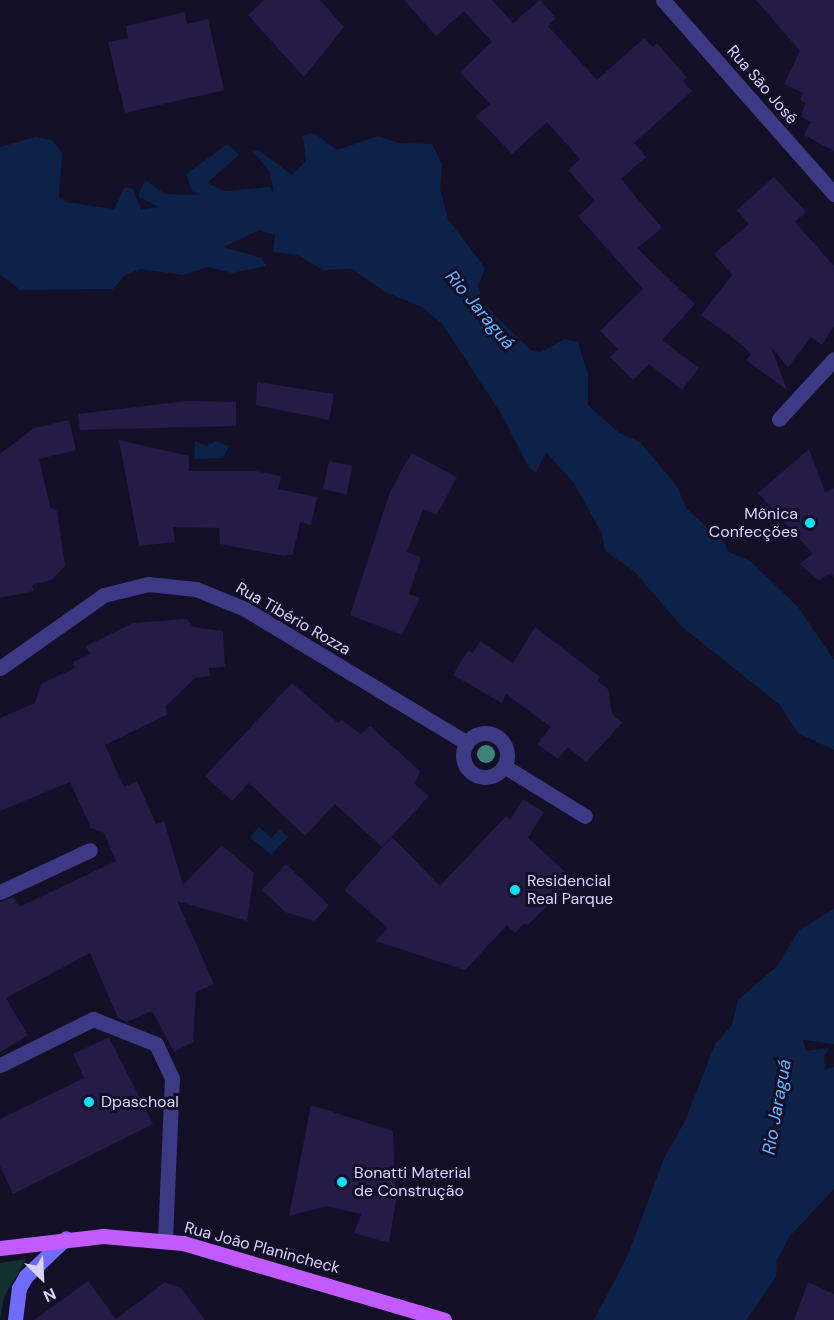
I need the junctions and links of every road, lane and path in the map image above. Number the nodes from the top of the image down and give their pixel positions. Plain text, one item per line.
1 (663, 0) edge
2 (834, 194) edge
3 (834, 359) edge
4 (779, 419) dead end
5 (0, 668) edge
6 (467, 743) junction
7 (504, 766) junction
8 (585, 816) dead end
9 (90, 850) dead end
10 (0, 892) edge
11 (0, 1065) edge
12 (66, 1238) junction
13 (165, 1242) junction
14 (0, 1248) edge
15 (15, 1320) edge
16 (444, 1320) edge

1 - 2 street, Rua São José
3 - 4 street
5 - 6 street, Rua Tibério Rozza
6 - 7 street
6 - 7 street
7 - 8 street
9 - 10 street
11 - 13 street
12 - 13 main road, Rua João Planincheck
12 - 14 main road, Rua João Planincheck
12 - 15 main road
13 - 16 main road, Rua João Planincheck

